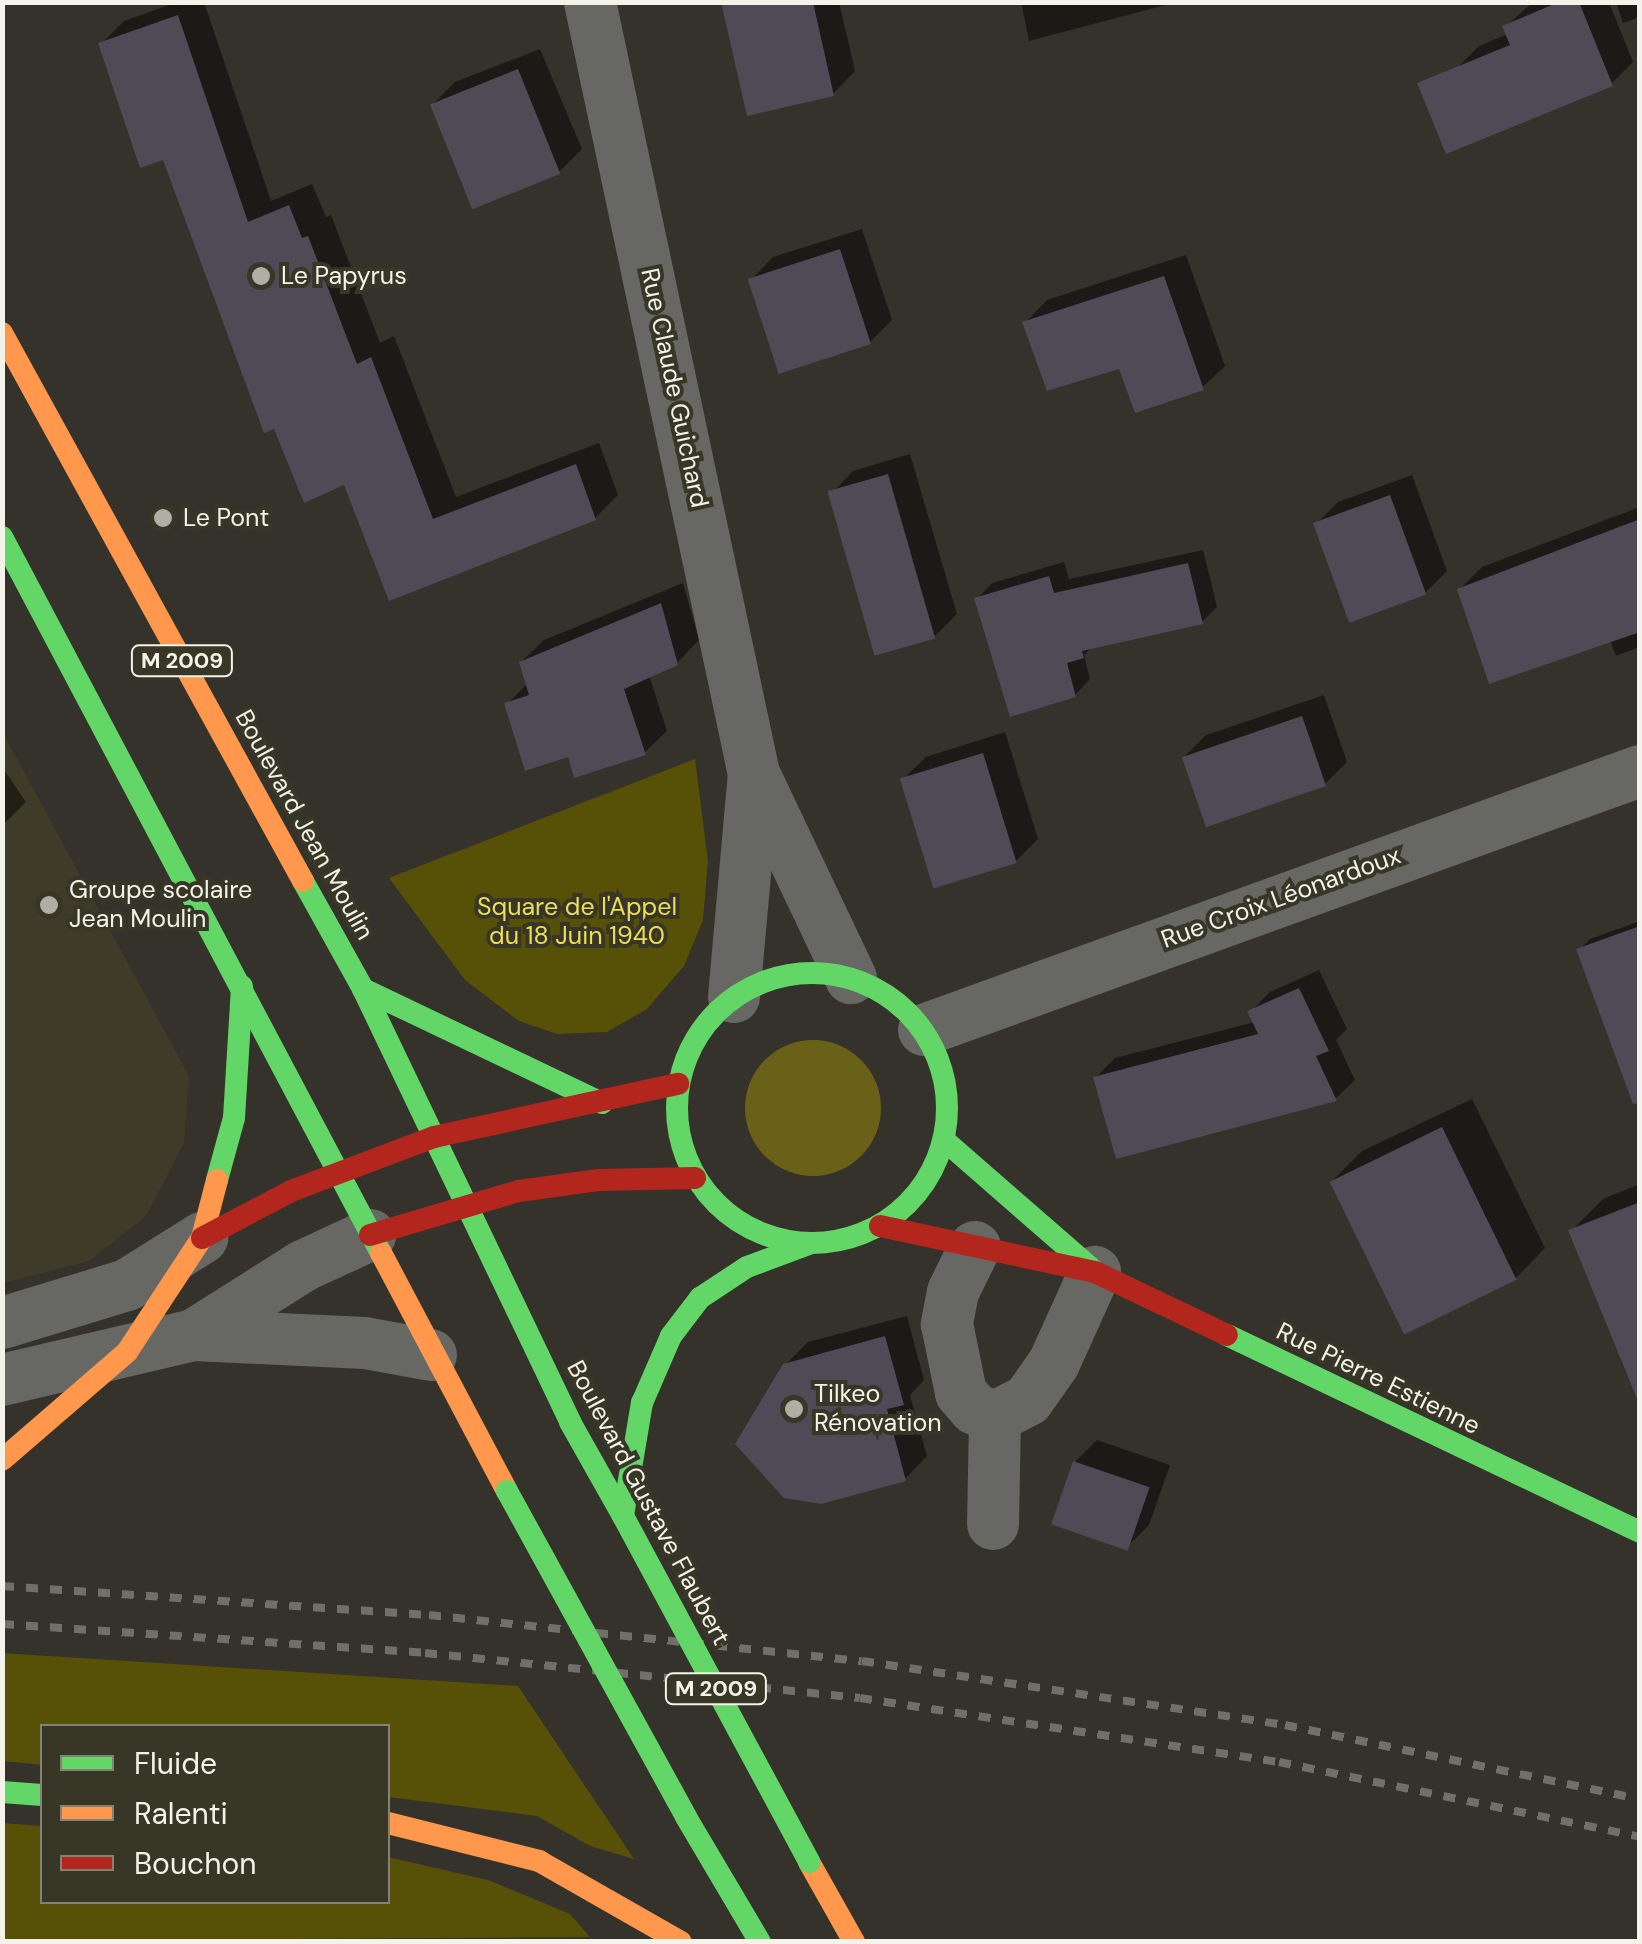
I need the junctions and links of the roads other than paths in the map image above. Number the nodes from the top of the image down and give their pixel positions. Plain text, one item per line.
1 (590, 2) edge
2 (2, 333) edge
3 (2, 537) edge
4 (1640, 771) edge
5 (754, 774) junction
6 (851, 978) junction
7 (242, 986) junction
8 (363, 989) junction
9 (734, 997) junction
10 (924, 1030) junction
11 (678, 1084) junction
12 (602, 1102) junction
13 (434, 1137) junction
14 (944, 1140) junction
15 (336, 1171) junction
16 (695, 1178) junction
17 (464, 1202) junction
18 (880, 1226) junction
19 (370, 1235) junction
20 (202, 1238) junction
21 (810, 1244) junction
22 (975, 1247) junction
23 (1095, 1272) junction
24 (2, 1323) edge
25 (194, 1335) junction
26 (127, 1352) junction
27 (431, 1355) junction
28 (2, 1380) edge
29 (995, 1417) junction
30 (2, 1460) edge
31 (623, 1516) junction
32 (993, 1524) dead end
33 (1640, 1532) edge
34 (2, 1792) edge
35 (40, 1795) edge
36 (390, 1824) edge
37 (681, 1942) edge
38 (760, 1942) edge
39 (854, 1942) edge

1 - 5 street, Rue Claude Guichard
2 - 8 main road, Boulevard Jean Moulin / M 2009
3 - 7 main road, M 2009
4 - 10 street, Rue Croix Léonardoux
5 - 6 street, Rue Claude Guichard
5 - 9 street, Rue Claude Guichard
6 - 9 main road
6 - 10 main road
7 - 15 main road, M 2009
7 - 20 main road
8 - 12 main road
8 - 13 main road, Boulevard Jean Moulin / M 2009
9 - 11 main road
10 - 14 main road
11 - 12 main road
11 - 16 main road
12 - 13 main road
13 - 15 main road
13 - 17 main road, Boulevard Gustave Flaubert / M 2009
14 - 18 main road
14 - 23 main road, Rue Pierre Estienne
15 - 19 main road, M 2009
15 - 20 main road
16 - 17 main road
16 - 21 main road
17 - 19 main road
17 - 31 main road, Boulevard Gustave Flaubert / M 2009
18 - 21 main road
18 - 22 main road, Rue Pierre Estienne
19 - 25 street
19 - 27 main road, M 2009
20 - 24 street
20 - 26 main road
21 - 31 main road
22 - 23 main road, Rue Pierre Estienne
22 - 29 street
23 - 29 street
23 - 33 main road, Rue Pierre Estienne
25 - 26 street
25 - 27 street
26 - 28 street
26 - 30 main road
27 - 38 main road, M 2009, bridge
29 - 32 street
31 - 39 main road, Boulevard Gustave Flaubert / M 2009, bridge
34 - 35 main road
36 - 37 main road

